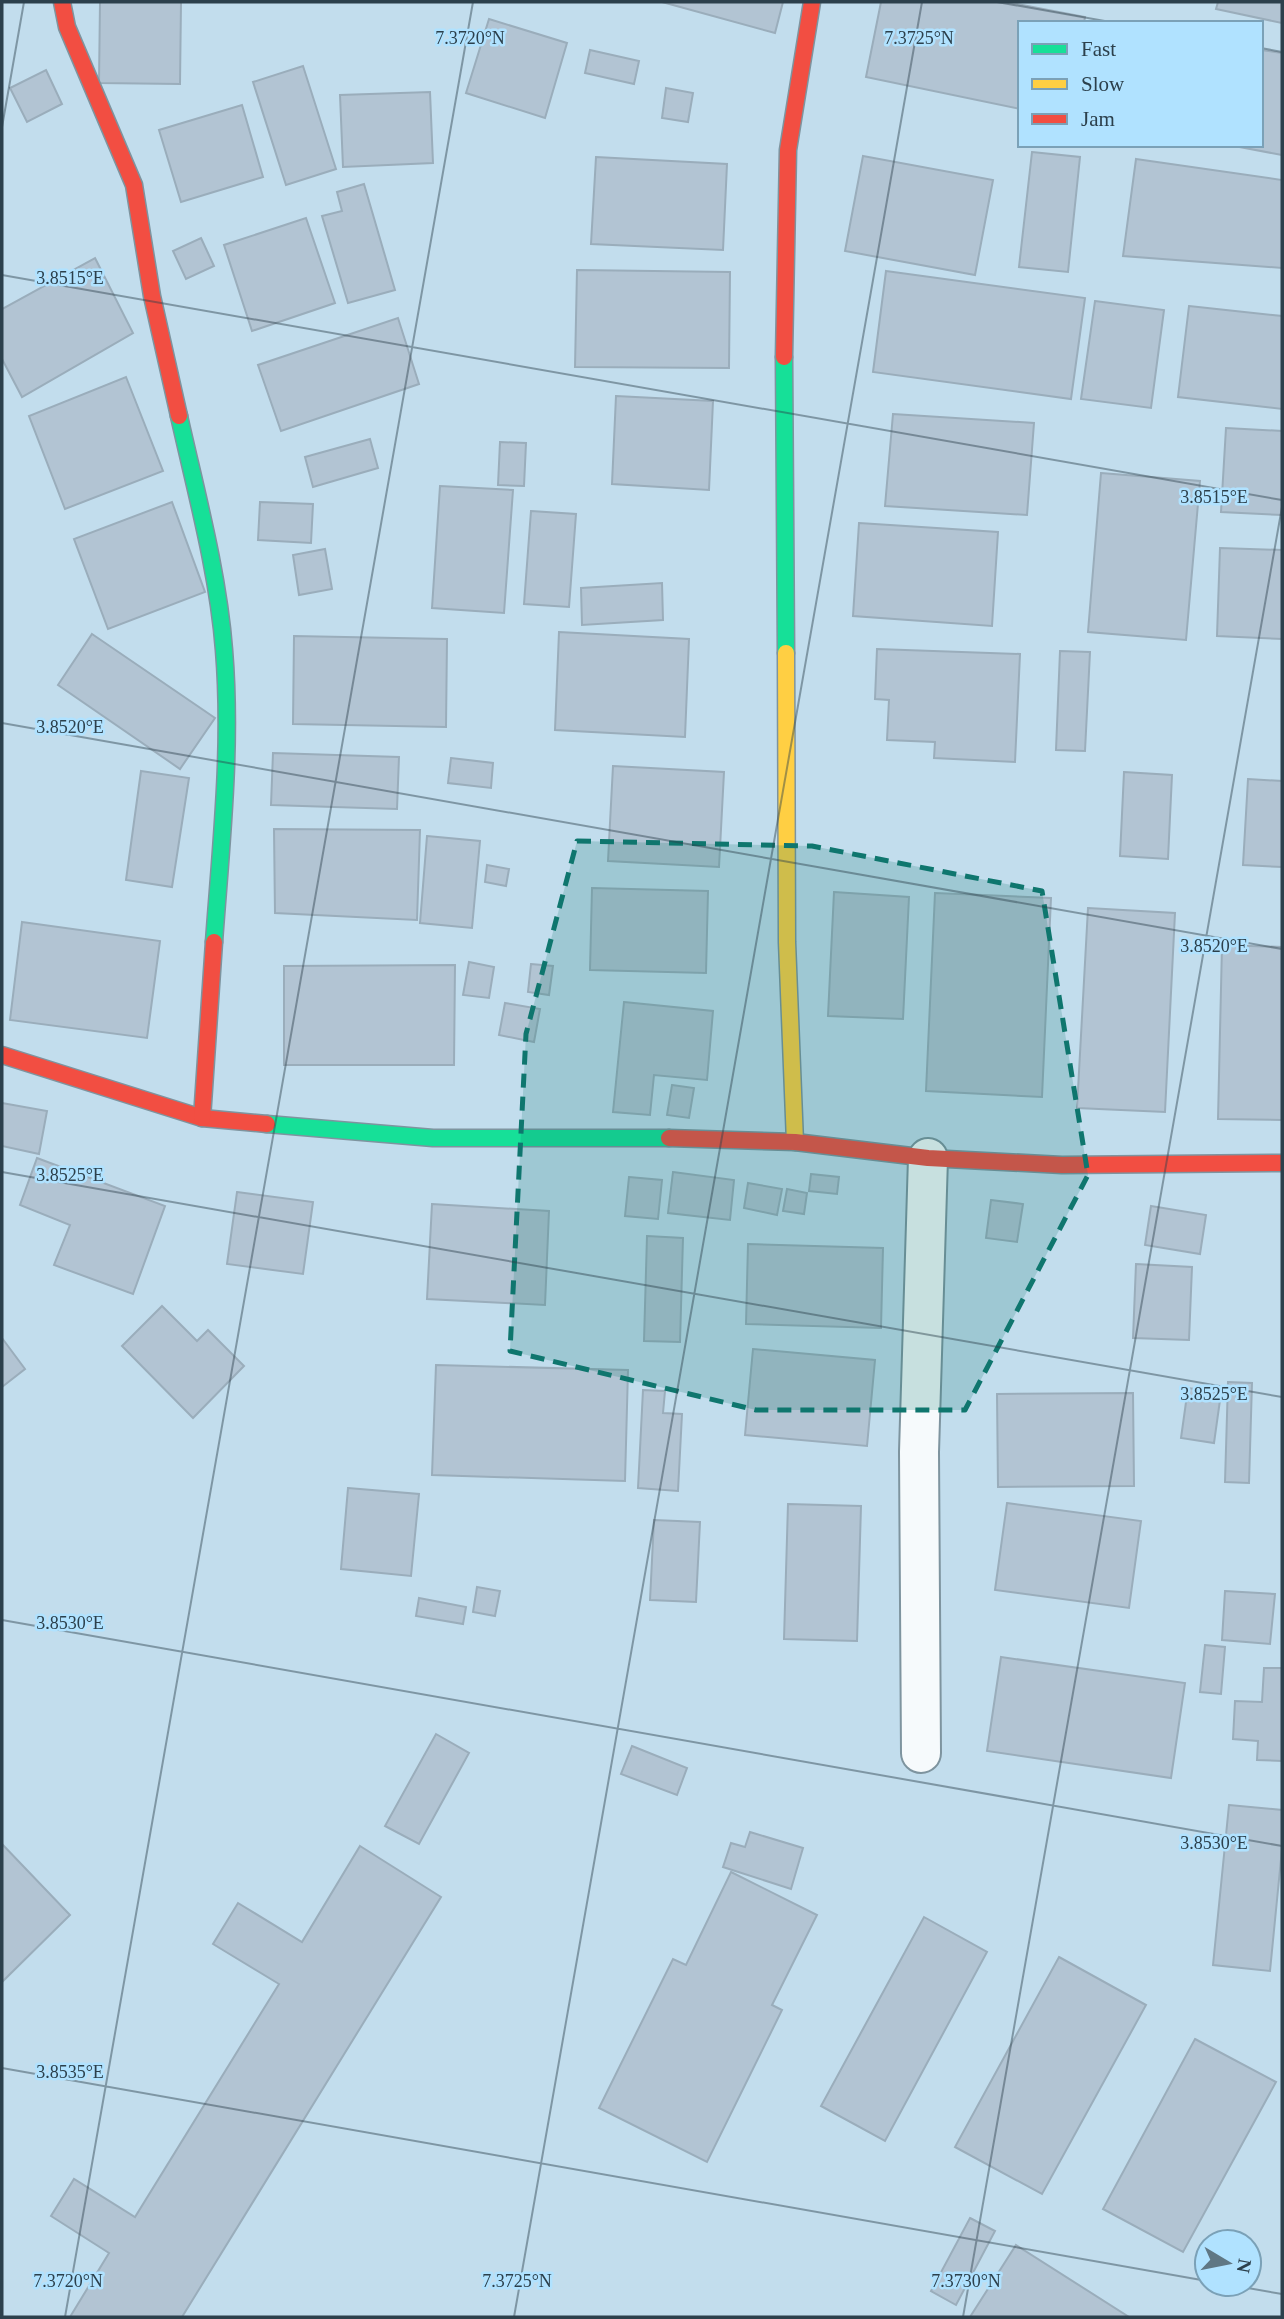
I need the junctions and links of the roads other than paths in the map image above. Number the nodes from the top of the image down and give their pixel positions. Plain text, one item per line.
1 (62, 2) edge
2 (812, 2) edge
3 (2, 1055) edge
4 (202, 1118) junction
5 (795, 1142) junction
6 (928, 1158) junction
7 (1282, 1163) edge
8 (921, 1754) dead end

1 - 4 street
2 - 5 street
3 - 4 street
4 - 5 street
5 - 6 street
6 - 7 street
6 - 8 street

